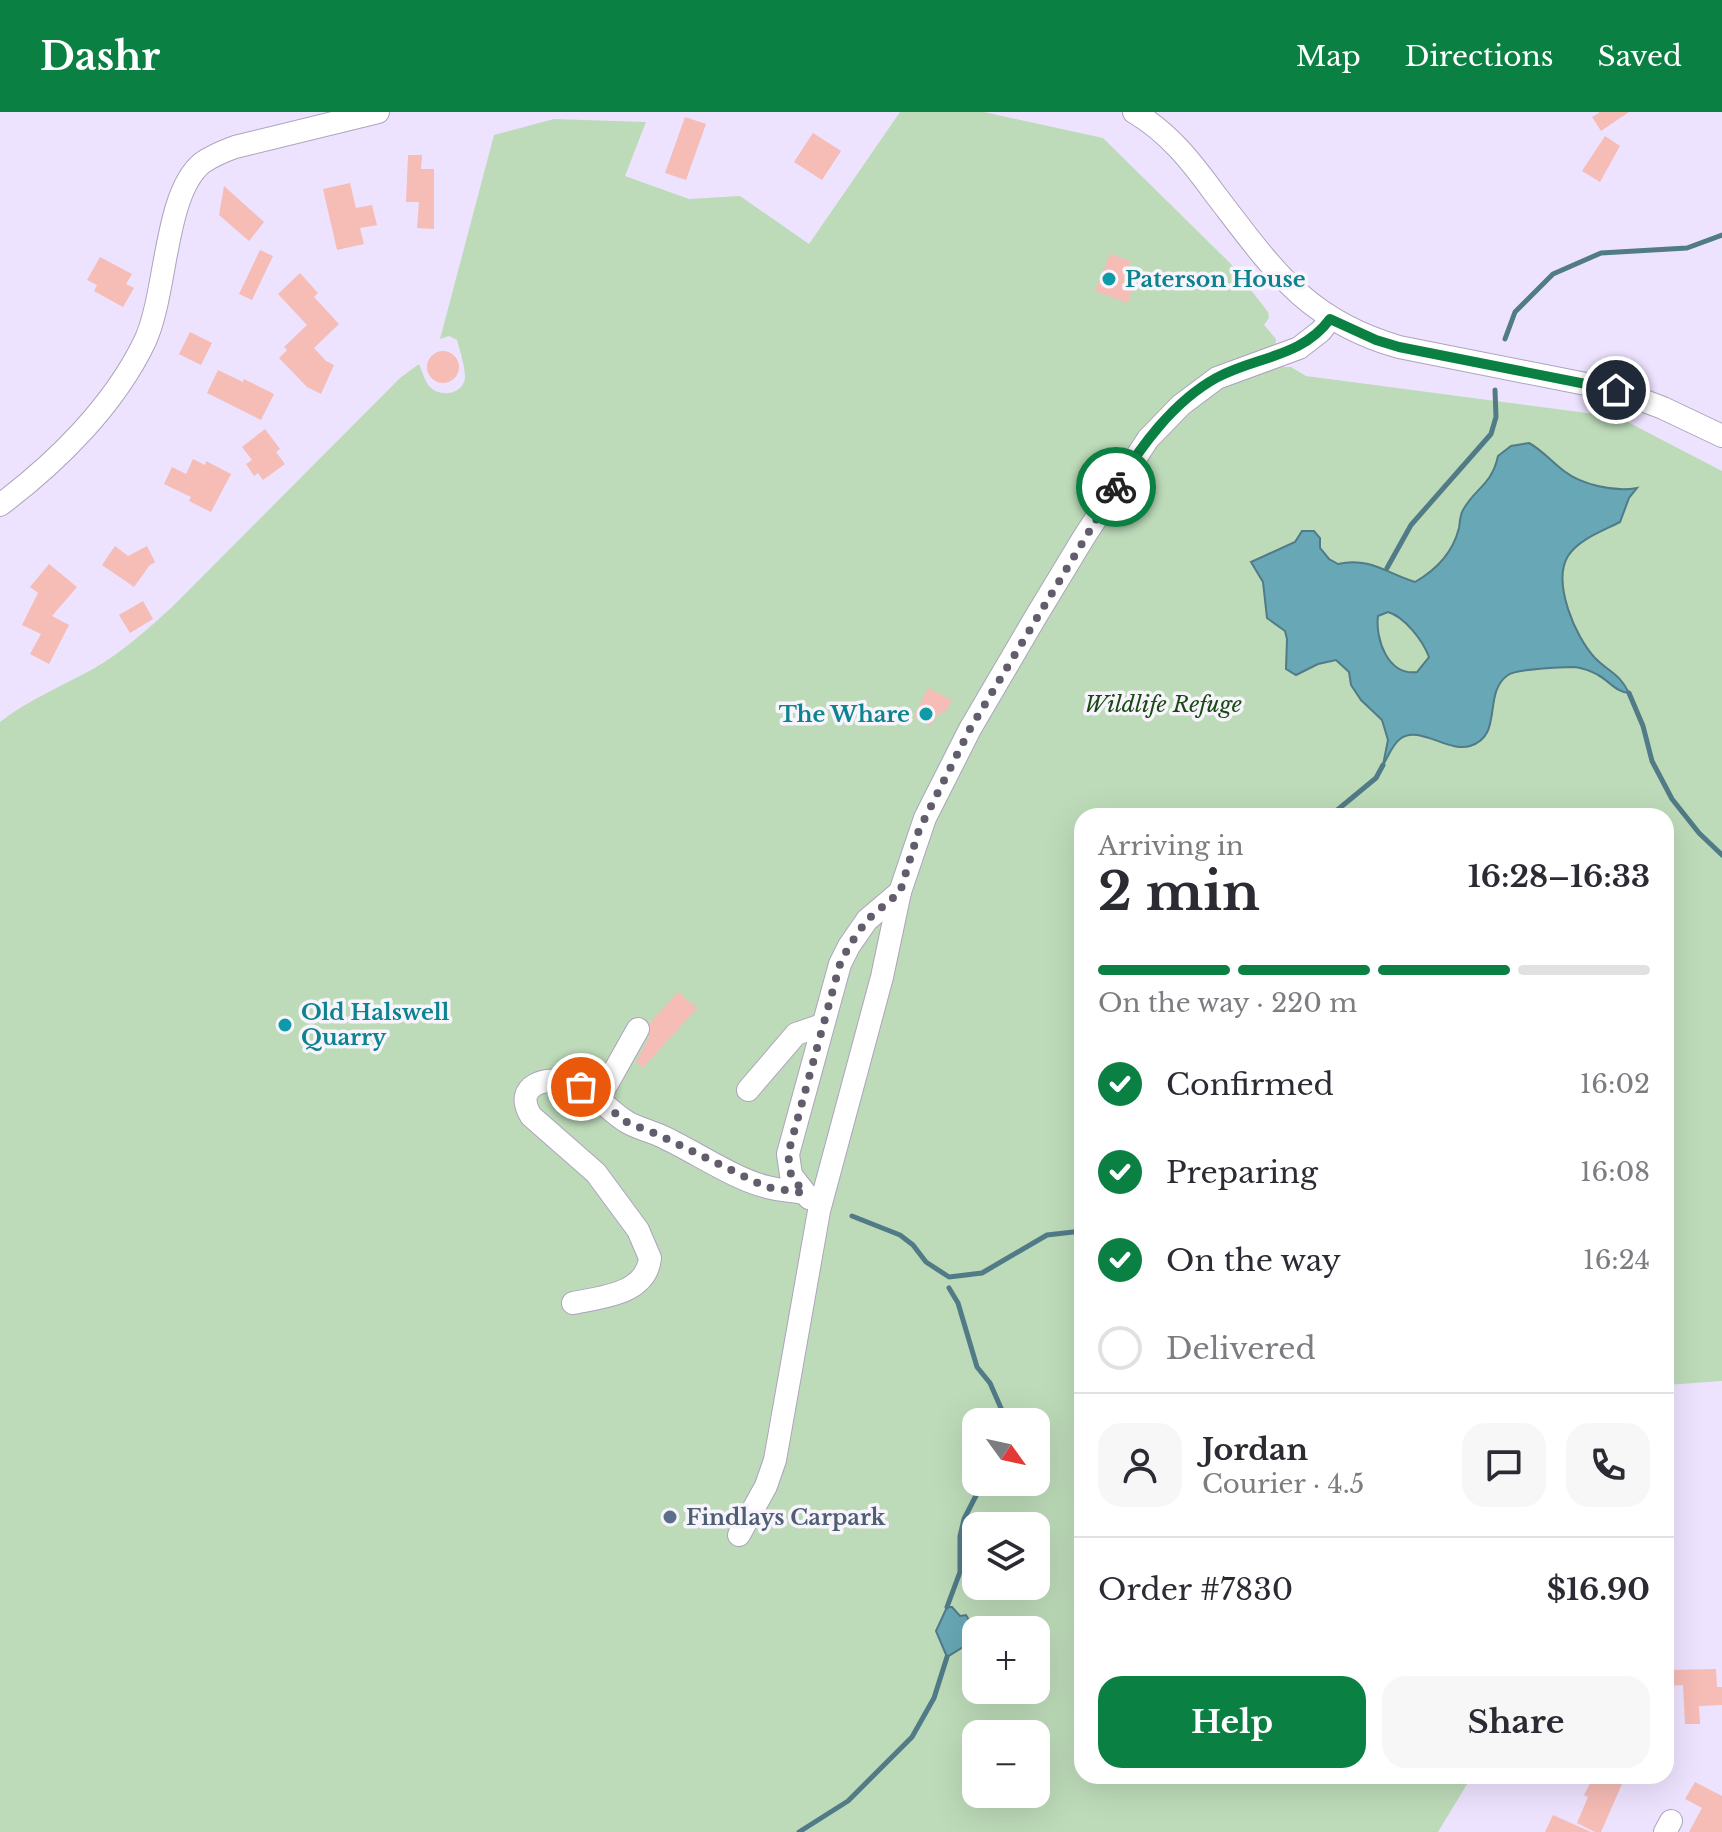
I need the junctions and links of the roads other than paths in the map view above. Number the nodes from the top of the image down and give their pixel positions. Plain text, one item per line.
1 (378, 112) edge
2 (1134, 112) edge
3 (1330, 319) junction
4 (1722, 436) edge
5 (0, 505) edge
6 (900, 892) junction
7 (822, 1025) junction
8 (638, 1029) dead end
9 (748, 1090) dead end
10 (590, 1093) junction
11 (804, 1193) junction
12 (819, 1211) junction
13 (573, 1303) dead end
14 (739, 1535) dead end

1 - 5 street
2 - 3 street
3 - 4 street
3 - 6 street
6 - 7 street
6 - 12 street
7 - 9 street
7 - 11 street
8 - 10 street
10 - 11 street
10 - 13 street
11 - 12 street
12 - 14 street

